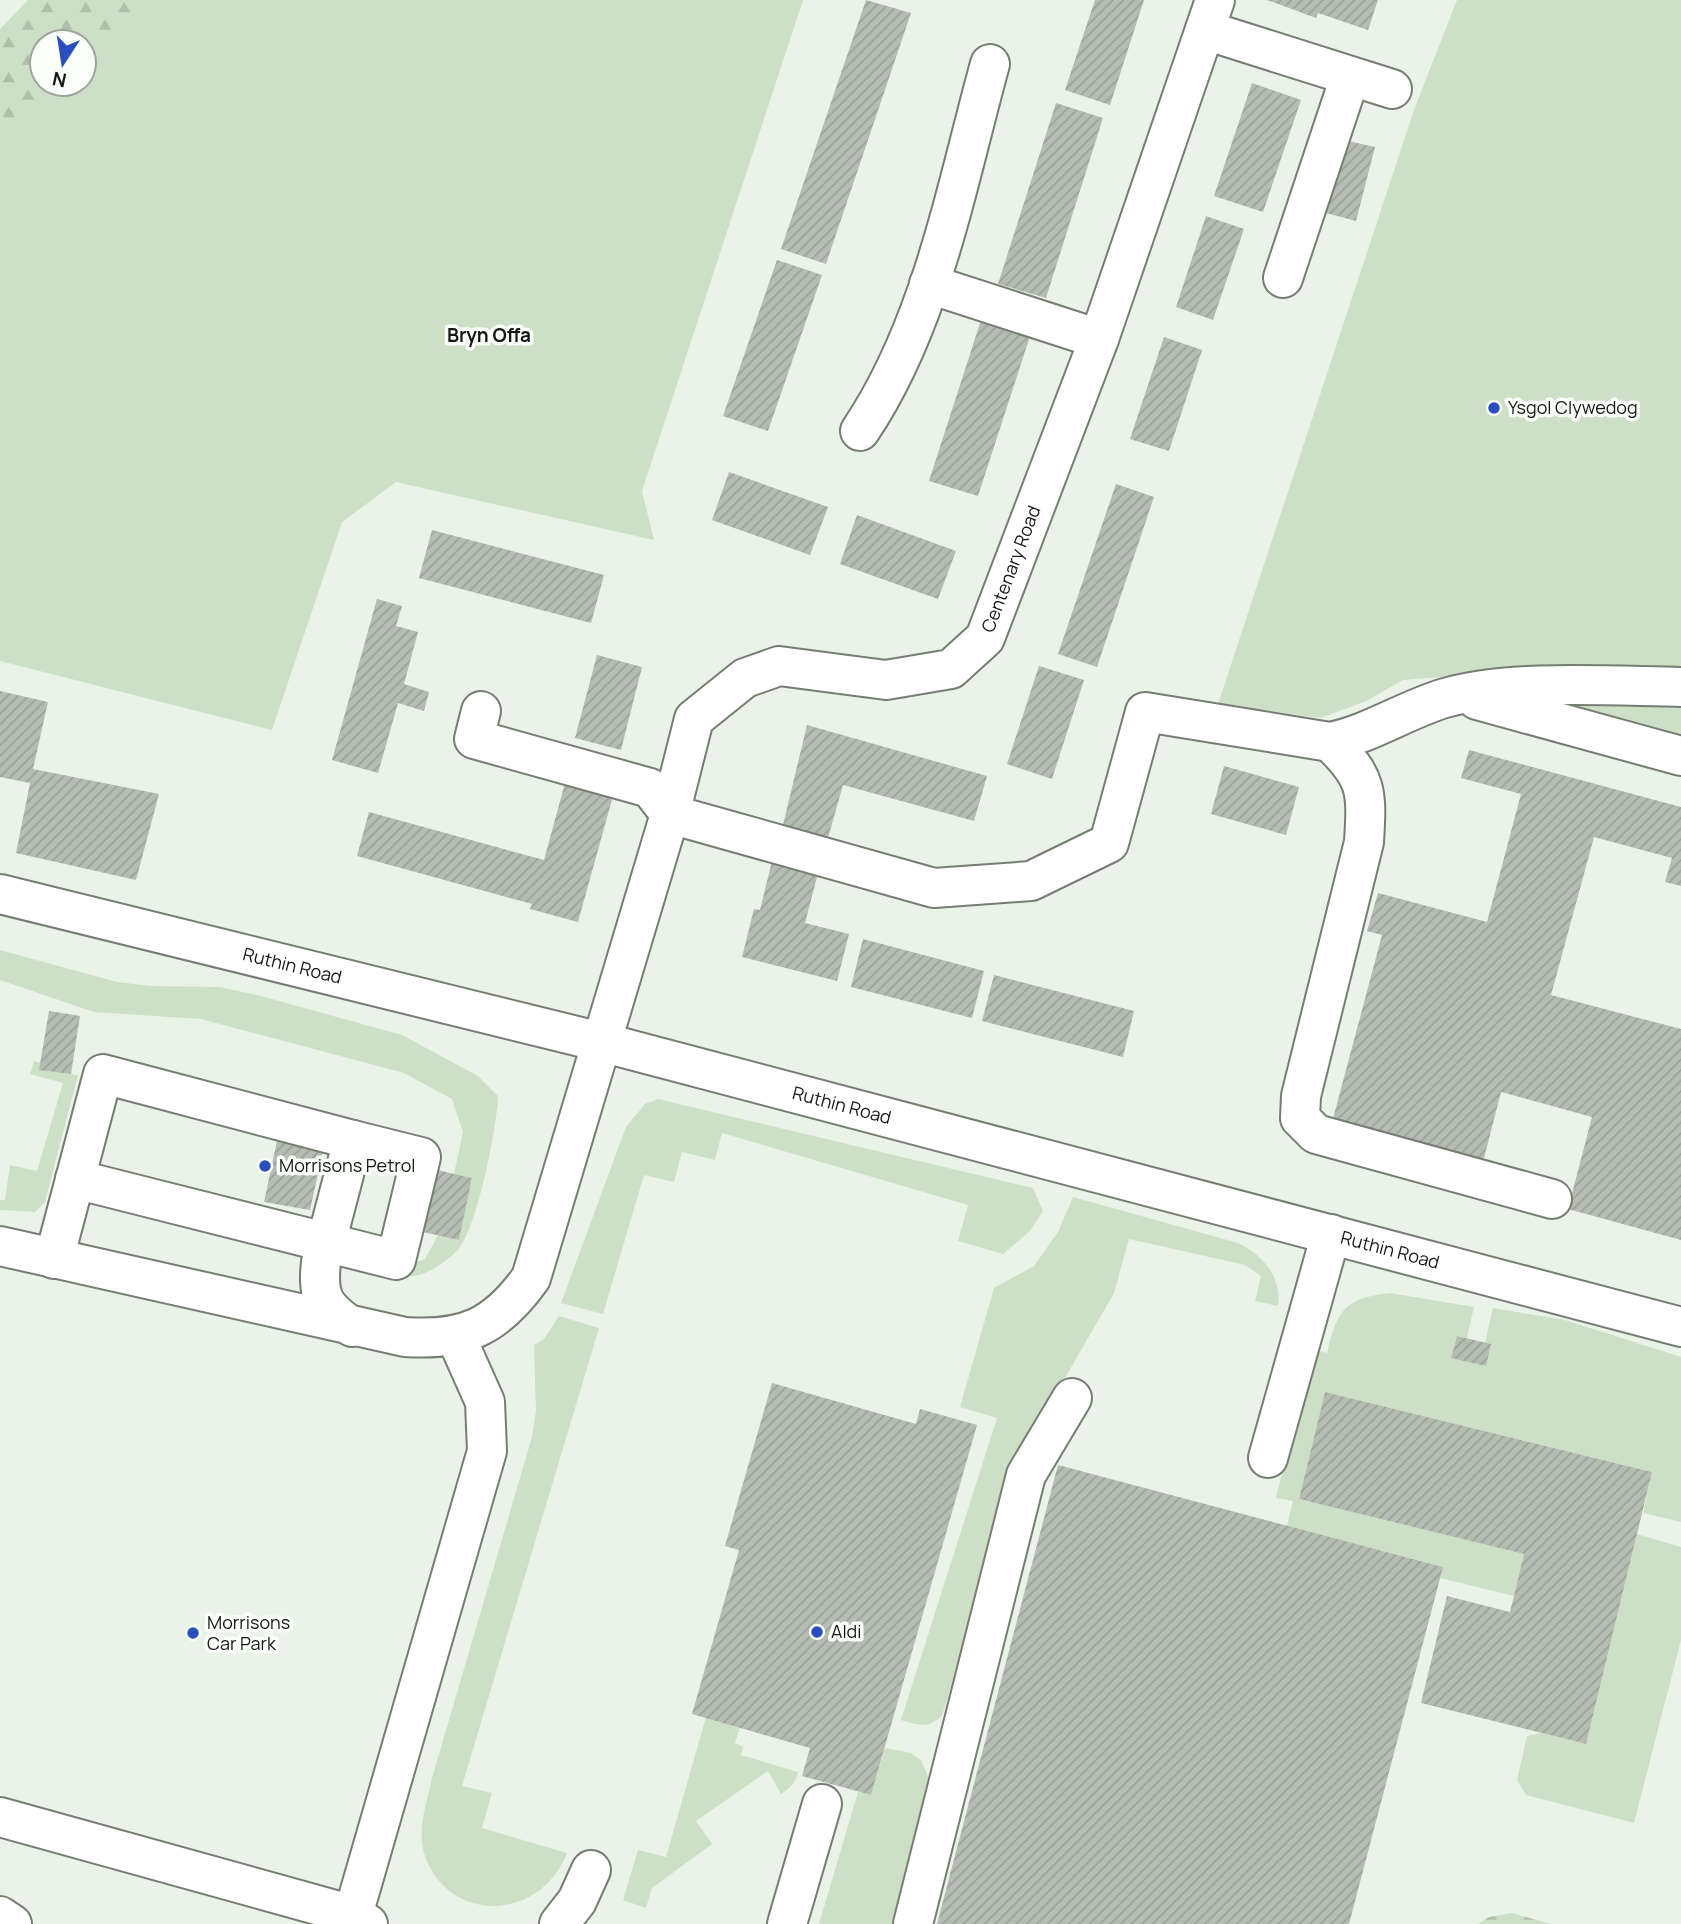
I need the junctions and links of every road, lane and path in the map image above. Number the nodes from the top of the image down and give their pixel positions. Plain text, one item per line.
1 (1210, 15) edge
2 (990, 64) dead end
3 (1350, 76) junction
4 (1392, 89) dead end
5 (1283, 278) dead end
6 (929, 284) junction
7 (1099, 339) junction
8 (860, 431) dead end
9 (1681, 687) edge
10 (1460, 695) junction
11 (481, 711) dead end
12 (1330, 742) junction
13 (1681, 756) edge
14 (670, 814) junction
15 (0, 894) edge
16 (601, 1042) junction
17 (353, 1140) junction
18 (75, 1179) junction
19 (1552, 1199) dead end
20 (1331, 1234) junction
21 (326, 1243) junction
22 (0, 1246) edge
23 (54, 1259) junction
24 (352, 1327) junction
25 (1681, 1327) edge
26 (456, 1337) junction
27 (1072, 1398) dead end
28 (1268, 1458) dead end
29 (822, 1804) dead end
30 (0, 1817) edge
31 (591, 1870) dead end
32 (0, 1916) edge
33 (360, 1920) edge
34 (12, 1924) edge
35 (559, 1924) edge
36 (787, 1924) edge
37 (913, 1924) edge

1 - 3 main road
1 - 7 main road, Centenary Road
2 - 6 main road
3 - 4 main road
3 - 5 main road
6 - 7 main road
6 - 8 main road
7 - 14 main road, Centenary Road
9 - 10 main road
10 - 12 main road
10 - 13 main road
11 - 14 main road
12 - 14 main road
12 - 19 main road
14 - 16 main road, Centenary Road
15 - 16 main road, Ruthin Road
16 - 20 main road, Ruthin Road
16 - 26 main road, Centenary Road
17 - 18 main road
17 - 21 main road
17 - 21 main road
18 - 21 main road
18 - 23 main road
20 - 25 main road, Ruthin Road
20 - 28 main road
21 - 24 main road
22 - 23 main road
23 - 24 main road
24 - 26 main road
26 - 33 main road
27 - 37 main road
29 - 36 main road
30 - 33 main road
31 - 35 main road
32 - 34 main road

